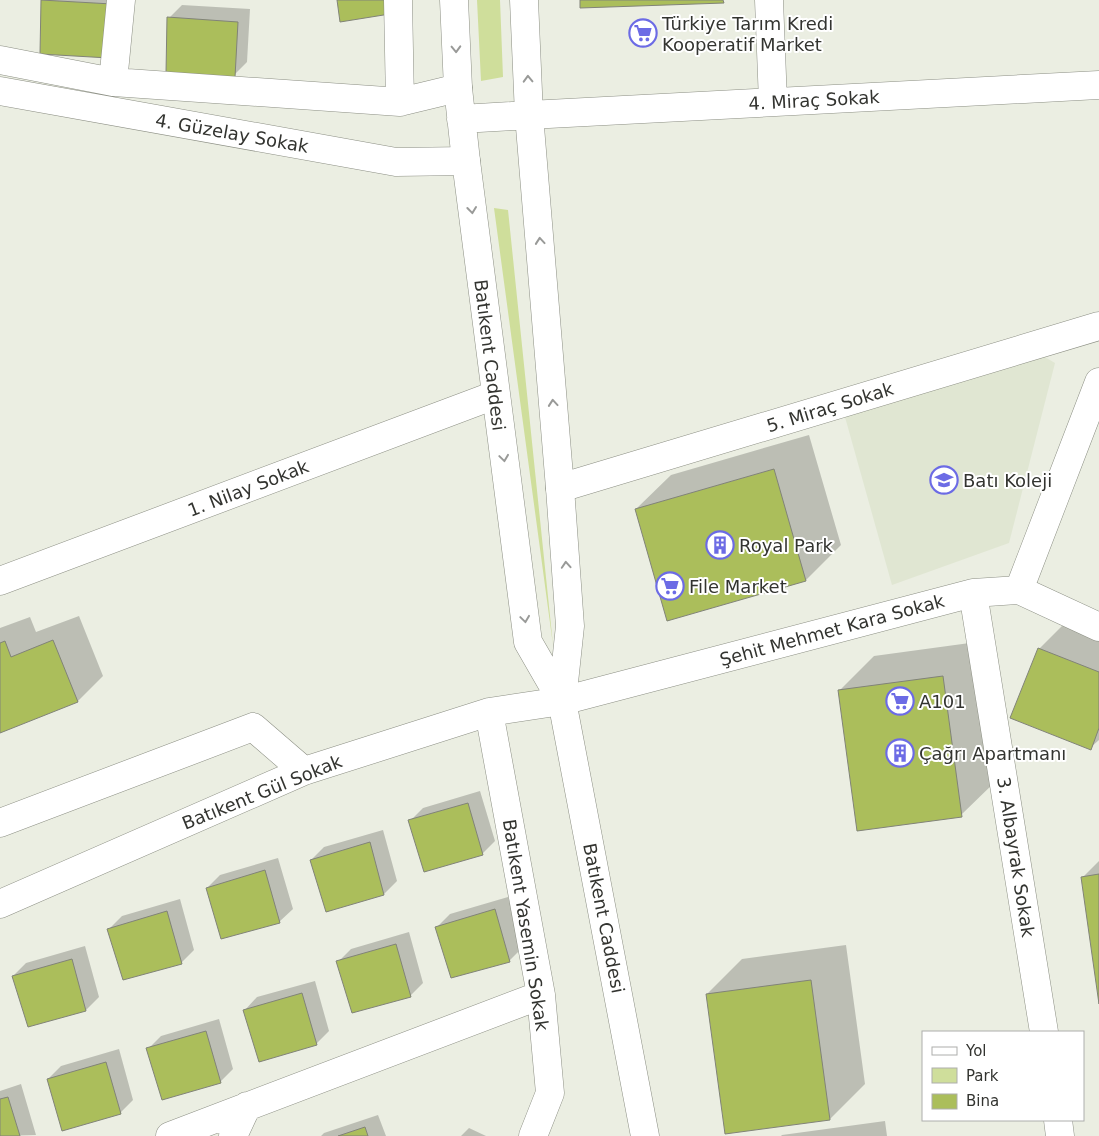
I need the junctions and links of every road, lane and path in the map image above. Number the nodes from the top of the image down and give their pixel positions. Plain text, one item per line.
1 (121, 0) edge
2 (398, 0) edge
3 (454, 0) edge
4 (524, 0) edge
5 (768, 0) edge
6 (0, 60) edge
7 (113, 82) junction
8 (1099, 85) edge
9 (458, 88) junction
10 (0, 91) edge
11 (400, 102) junction
12 (773, 102) junction
13 (529, 115) junction
14 (461, 119) junction
15 (466, 161) junction
16 (1099, 326) edge
17 (1099, 382) edge
18 (495, 395) junction
19 (560, 488) junction
20 (0, 581) edge
21 (1019, 590) junction
22 (973, 593) junction
23 (1099, 626) edge
24 (562, 701) junction
25 (489, 712) junction
26 (304, 771) junction
27 (0, 823) edge
28 (0, 904) edge
29 (541, 995) junction
30 (1044, 1031) edge
31 (247, 1106) junction
32 (1058, 1121) edge
33 (170, 1136) edge
34 (233, 1136) edge
35 (533, 1136) edge
36 (645, 1136) edge
37 (1060, 1136) edge

1 - 7 street
2 - 11 street
3 -> 9 street, Batıkent Caddesi
13 -> 4 street, Batıkent Caddesi
5 - 12 street
6 - 7 street
7 - 11 street
8 - 12 street, 4. Miraç Sokak
9 - 11 street
9 - 14 street, Batıkent Caddesi
10 - 15 street, 4. Güzelay Sokak
12 - 13 street, 4. Miraç Sokak
13 - 14 street, 4. Miraç Sokak
19 -> 13 street, Batıkent Caddesi
14 - 15 street, Batıkent Caddesi
15 -> 18 street, Batıkent Caddesi
16 - 19 street, 5. Miraç Sokak
17 - 21 street
18 - 20 street, 1. Nilay Sokak
18 -> 24 street, Batıkent Caddesi
24 -> 19 street, Batıkent Caddesi
21 - 22 street, Şehit Mehmet Kara Sokak
21 - 23 street, Şehit Mehmet Kara Sokak
22 - 24 street, Şehit Mehmet Kara Sokak
22 - 30 street, 3. Albayrak Sokak
24 - 25 street, Batıkent Gül Sokak
24 - 36 street, Batıkent Caddesi
25 - 26 street, Batıkent Gül Sokak
25 - 29 street, Batıkent Yasemin Sokak
26 - 27 street
26 - 28 street, Batıkent Gül Sokak
29 - 31 street
29 - 35 street, Batıkent Yasemin Sokak
31 - 33 street
31 - 34 street
32 - 37 street

